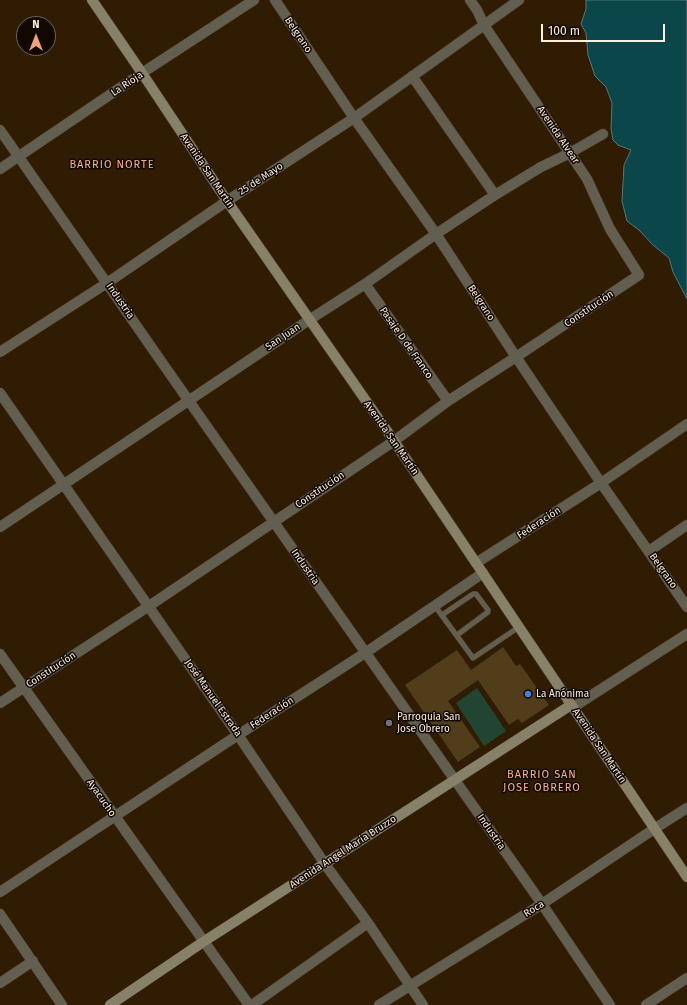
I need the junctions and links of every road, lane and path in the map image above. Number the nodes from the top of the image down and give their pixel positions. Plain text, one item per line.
1 (92, 0) edge
2 (254, 0) edge
3 (274, 0) edge
4 (470, 0) edge
5 (519, 0) edge
6 (484, 25) junction
7 (142, 73) junction
8 (412, 76) junction
9 (354, 118) junction
10 (0, 130) edge
11 (603, 134) dead end
12 (570, 153) junction
13 (18, 156) junction
14 (0, 169) edge
15 (495, 194) junction
16 (227, 201) junction
17 (436, 234) junction
18 (639, 275) joint
19 (107, 283) junction
20 (365, 284) junction
21 (309, 320) junction
22 (0, 352) edge
23 (516, 357) junction
24 (0, 393) edge
25 (189, 401) junction
26 (448, 401) junction
27 (687, 424) edge
28 (394, 441) junction
29 (601, 483) junction
30 (65, 485) junction
31 (274, 522) junction
32 (687, 525) edge
33 (0, 527) edge
34 (648, 551) junction
35 (476, 563) junction
36 (483, 573) junction
37 (149, 606) junction
38 (435, 606) junction
39 (687, 607) edge
40 (442, 615) junction
41 (519, 626) junction
42 (687, 634) edge
43 (457, 635) junction
44 (365, 653) junction
45 (0, 654) edge
46 (24, 688) junction
47 (0, 703) edge
48 (575, 706) junction
49 (238, 735) junction
50 (456, 782) junction
51 (687, 808) edge
52 (114, 816) junction
53 (654, 829) junction
54 (326, 866) junction
55 (687, 877) edge
56 (0, 892) edge
57 (542, 904) junction
58 (0, 914) edge
59 (368, 923) junction
60 (205, 944) junction
61 (33, 961) junction
62 (687, 978) edge
63 (0, 983) edge
64 (410, 986) junction
65 (62, 1005) edge
66 (110, 1005) edge
67 (119, 1005) edge
68 (249, 1005) edge
69 (252, 1005) edge
70 (379, 1005) edge
71 (423, 1005) edge
72 (610, 1005) edge
73 (646, 1005) edge

1 - 7 street, Avenida San Martín
2 - 7 street, La Rioja
3 - 9 street, Belgrano
4 - 6 street, Avenida Alvear
5 - 6 street, 25 de Mayo
6 - 8 street, 25 de Mayo
6 - 12 street, Avenida Alvear
7 - 13 street, La Rioja
7 - 16 street, Avenida San Martín
8 - 9 street, 25 de Mayo
8 - 15 street
9 - 16 street, 25 de Mayo
9 - 17 street, Belgrano
10 - 13 street, Industria
11 - 12 street, San Juan
12 - 15 street, San Juan
12 - 18 street, Avenida Alvear
13 - 14 street, La Rioja
13 - 19 street, Industria
15 - 17 street, San Juan
16 - 19 street, 25 de Mayo
16 - 21 street, Avenida San Martín
17 - 20 street, San Juan
17 - 23 street, Belgrano
18 - 23 street, Constitución
19 - 22 street, 25 de Mayo
19 - 25 street, Industria
20 - 21 street, San Juan
20 - 26 street, Pasaje D de Franco
21 - 25 street, San Juan
21 - 28 street, Avenida San Martín
23 - 26 street, Constitución
23 - 29 street, Belgrano
24 - 30 street, José Manuel Estrada
25 - 30 street, San Juan
25 - 31 street, Industria
26 - 28 street, Constitución
27 - 29 street, Federación
28 - 31 street, Constitución
28 - 35 street, Avenida San Martín
29 - 34 street, Belgrano
29 - 35 street, Federación
30 - 33 street, San Juan
30 - 37 street, José Manuel Estrada
31 - 37 street, Constitución
31 - 44 street, Industria
32 - 34 street
34 - 39 street, Belgrano
35 - 36 street, Avenida San Martín
36 - 38 street, Federación
36 - 41 street, Avenida San Martín
37 - 46 street, Constitución
37 - 49 street, José Manuel Estrada
38 - 40 lane
38 - 44 street, Federación
40 - 43 lane
40 - 43 lane
41 - 43 lane
41 - 48 street, Avenida San Martín
42 - 48 street, Avenida Angel Maria Bruzzo
44 - 49 street, Federación
44 - 50 street, Industria
45 - 46 street, Ayacucho
46 - 47 street, Constitución
46 - 52 street, Ayacucho
48 - 50 street, Avenida Angel Maria Bruzzo
48 - 53 street, Avenida San Martín
49 - 52 street, Federación
49 - 54 street, José Manuel Estrada
50 - 54 street, Avenida Angel Maria Bruzzo
50 - 57 street, Industria
51 - 53 street, Roca
52 - 56 street, Federación
52 - 60 street, Ayacucho
53 - 55 street, Avenida San Martín
53 - 57 street, Roca
54 - 59 street, José Manuel Estrada
54 - 60 street, Avenida Angel Maria Bruzzo
57 - 64 street, Roca
57 - 72 street, Industria
58 - 61 street
59 - 64 street, José Manuel Estrada
59 - 69 street
60 - 66 street, Avenida Angel Maria Bruzzo
60 - 67 street, Avenida Angel Maria Bruzzo
60 - 68 street, Ayacucho
61 - 63 street
61 - 65 street
62 - 73 street
64 - 70 street, Roca
64 - 71 street, José Manuel Estrada

